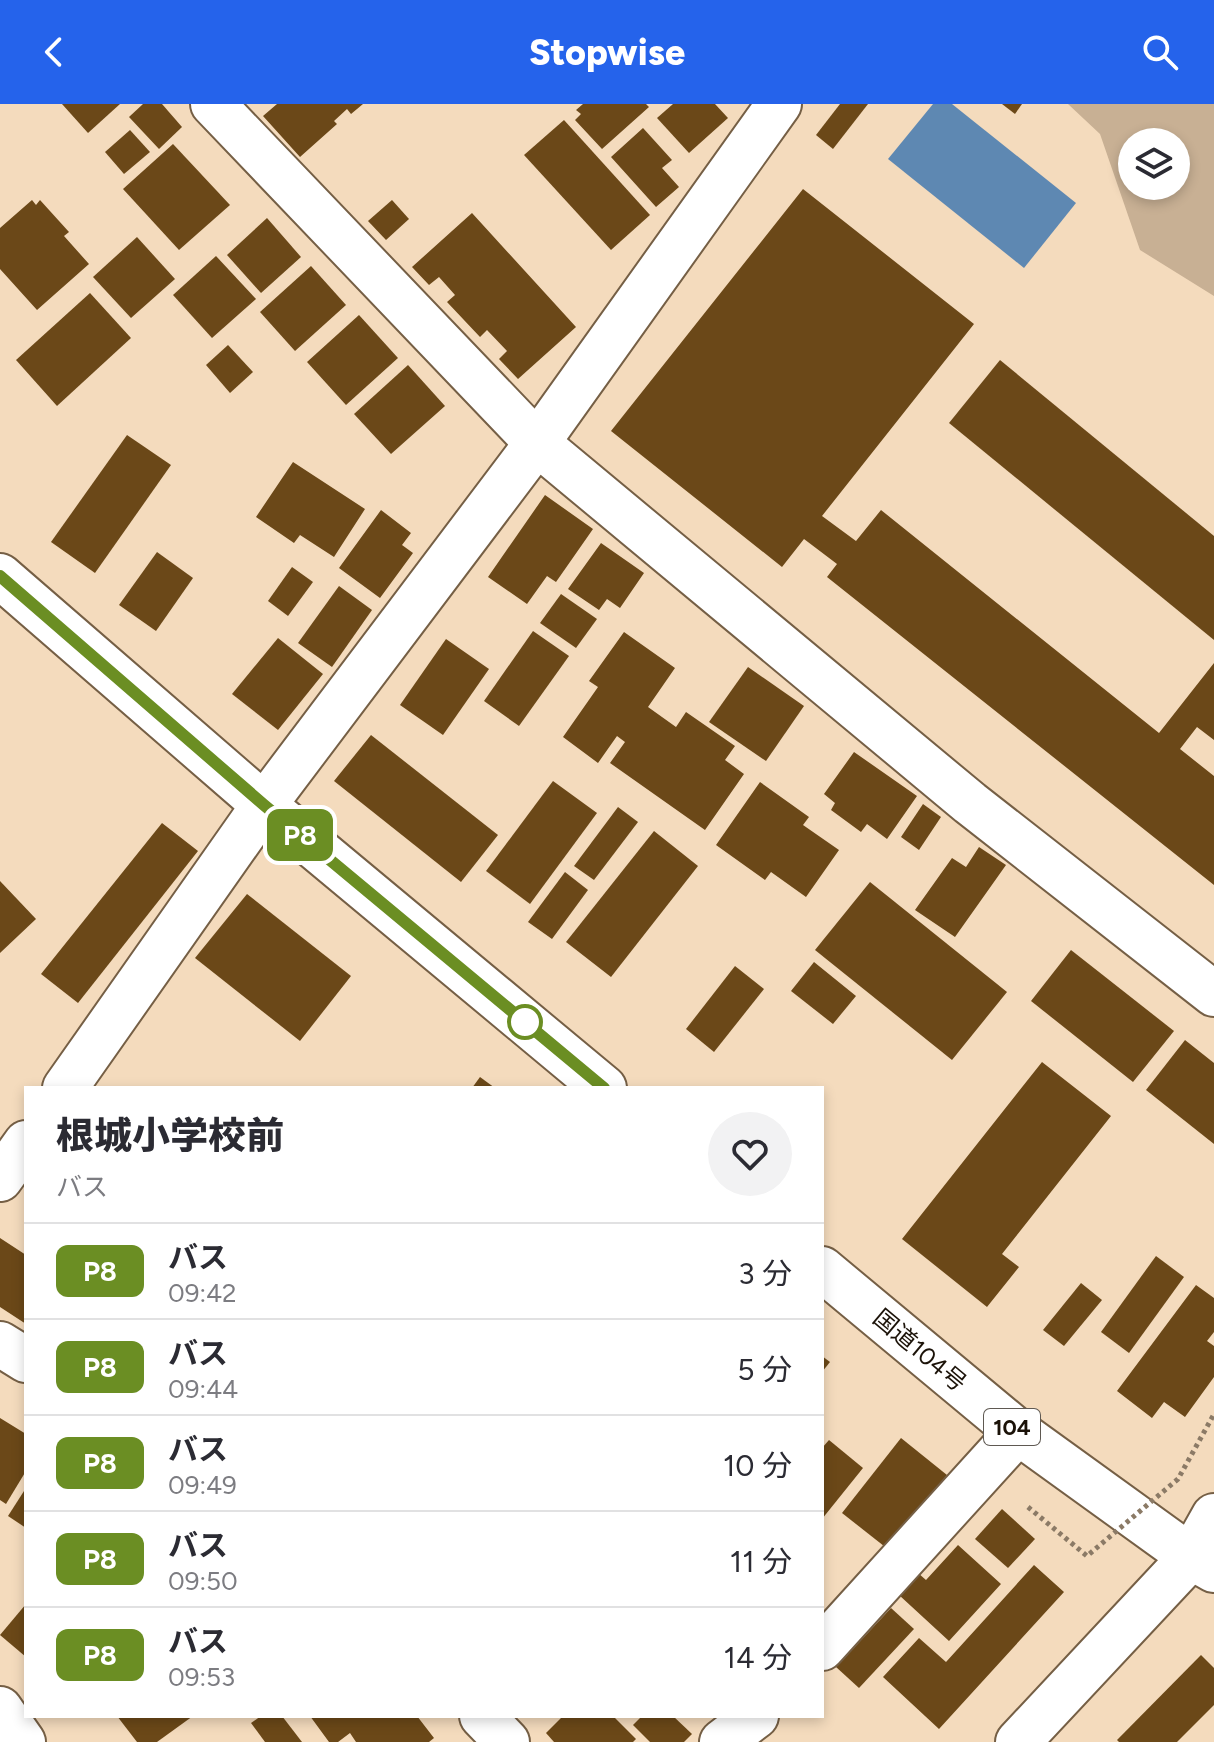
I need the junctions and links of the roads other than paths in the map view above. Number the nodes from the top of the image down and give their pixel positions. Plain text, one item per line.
1 (213, 104) edge
2 (765, 110) edge
3 (537, 443) junction
4 (0, 576) edge
5 (264, 805) junction
6 (1214, 994) edge
7 (66, 1086) edge
8 (602, 1086) edge
9 (24, 1146) edge
10 (0, 1179) edge
11 (824, 1271) edge
12 (0, 1344) edge
13 (24, 1359) edge
14 (1018, 1432) junction
15 (1214, 1516) edge
16 (1203, 1564) edge
17 (824, 1646) edge
18 (0, 1709) edge
19 (484, 1718) edge
20 (753, 1718) edge
21 (23, 1742) edge
22 (507, 1742) edge
23 (722, 1742) edge
24 (1018, 1742) edge

1 - 3 main road
2 - 3 main road
3 - 5 main road
3 - 6 main road
4 - 5 main road
5 - 7 main road
5 - 8 main road
9 - 10 main road
11 - 14 main road, 国道104号 / 104
12 - 13 main road
14 - 16 main road, 国道104号 / 104
14 - 17 main road
15 - 16 main road
16 - 24 main road
18 - 21 main road
19 - 22 main road
20 - 23 main road

